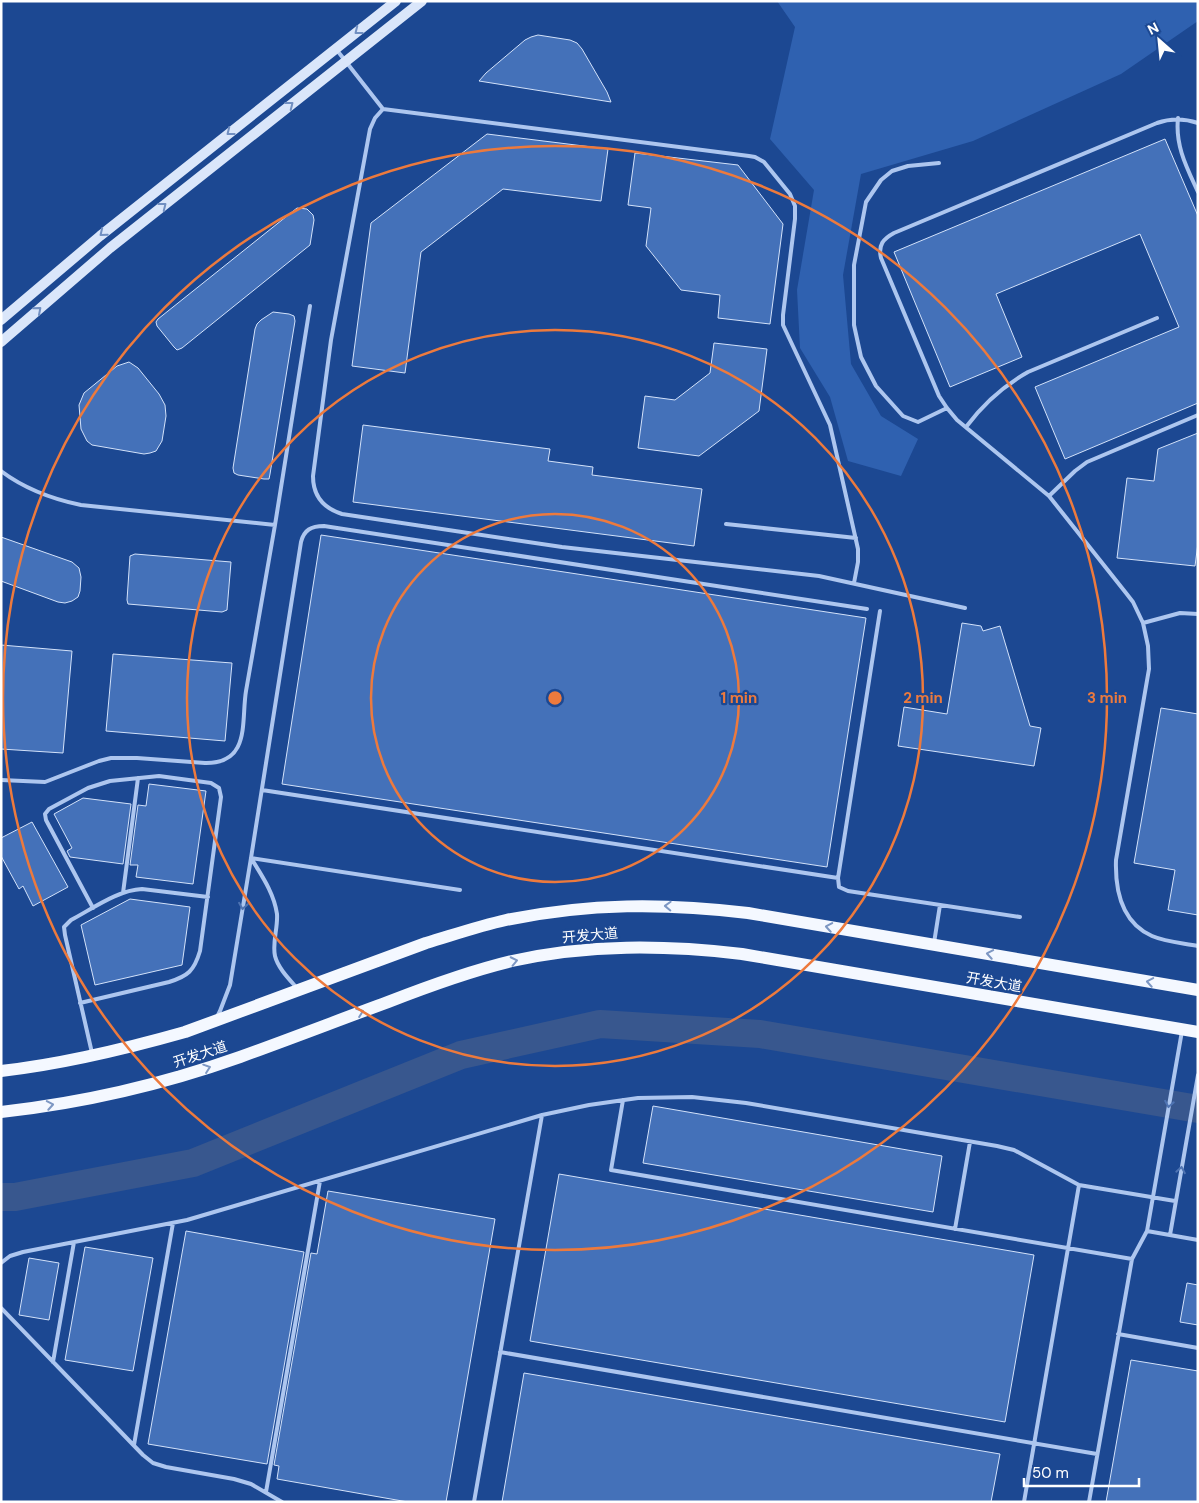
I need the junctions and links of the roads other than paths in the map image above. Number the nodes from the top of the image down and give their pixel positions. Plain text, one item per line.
1 (396, 1) edge
2 (422, 1) edge
3 (336, 49) junction
4 (346, 61) junction
5 (383, 109) junction
6 (1178, 118) junction
7 (1198, 124) edge
8 (939, 163) dead end
9 (1198, 192) edge
10 (310, 306) dead end
11 (1157, 318) dead end
12 (1, 320) edge
13 (1, 342) edge
14 (947, 408) junction
15 (1198, 415) edge
16 (966, 427) junction
17 (1, 470) edge
18 (1049, 496) junction
19 (726, 524) dead end
20 (275, 525) junction
21 (856, 538) junction
22 (854, 583) junction
23 (965, 608) dead end
24 (867, 609) dead end
25 (880, 611) dead end
26 (1198, 614) edge
27 (1143, 623) junction
28 (138, 778) junction
29 (1, 780) edge
30 (262, 790) junction
31 (251, 858) junction
32 (838, 878) junction
33 (460, 890) dead end
34 (122, 892) junction
35 (208, 898) junction
36 (940, 905) junction
37 (93, 908) junction
38 (1020, 917) dead end
39 (933, 945) junction
40 (1198, 946) edge
41 (1198, 990) edge
42 (299, 991) junction
43 (80, 1003) junction
44 (213, 1022) junction
45 (1182, 1029) junction
46 (1198, 1032) edge
47 (92, 1055) junction
48 (1, 1071) edge
49 (1198, 1075) edge
50 (623, 1100) junction
51 (1, 1112) edge
52 (542, 1115) junction
53 (970, 1142) junction
54 (320, 1180) junction
55 (1079, 1185) junction
56 (1153, 1197) junction
57 (1176, 1201) junction
58 (173, 1223) junction
59 (955, 1229) junction
60 (1147, 1231) junction
61 (1170, 1235) junction
62 (1198, 1240) edge
63 (74, 1242) junction
64 (1068, 1248) junction
65 (1132, 1259) junction
66 (1, 1263) edge
67 (1, 1308) edge
68 (1118, 1334) junction
69 (1198, 1348) edge
70 (500, 1352) junction
71 (53, 1362) junction
72 (1034, 1443) junction
73 (134, 1446) junction
74 (1097, 1454) junction
75 (266, 1492) junction
76 (282, 1502) edge
77 (474, 1502) edge
78 (1024, 1502) edge
79 (1089, 1502) edge

1 -> 3 main road
2 - 4 main road
3 - 4 lane
3 -> 12 main road
4 - 5 lane
13 -> 4 main road
5 - 21 lane
5 - 22 lane
6 - 7 lane
6 - 9 lane
6 - 14 lane
8 - 14 lane
10 - 20 lane
11 - 16 lane
14 - 16 lane
15 - 18 lane
16 - 18 lane
17 - 20 lane
18 - 27 lane
19 - 21 lane
20 - 29 lane
21 - 22 lane
22 - 23 lane
24 - 30 lane
25 - 32 lane
26 - 27 lane
27 - 40 lane
28 - 34 lane
28 - 35 lane
28 - 37 lane
30 - 31 lane
30 - 32 lane
31 - 33 lane
31 - 42 lane
31 -> 44 lane
32 - 36 lane
34 - 35 lane
34 - 37 lane
35 - 43 lane
36 - 38 lane
36 - 39 lane
37 - 43 lane
41 -> 39 main road, 开发大道
39 -> 42 main road, 开发大道
42 - 44 main road, 开发大道
43 - 47 lane
44 - 47 main road, 开发大道
45 - 46 main road, 开发大道
51 -> 45 main road, 开发大道
45 -> 56 lane
47 - 48 main road, 开发大道
57 -> 49 lane
50 - 52 lane
50 - 53 lane
50 - 59 lane
52 - 54 lane
52 - 70 lane
53 - 55 lane
53 - 59 lane
54 - 58 lane
54 - 75 lane
55 - 56 lane
55 - 64 lane
56 - 57 lane
56 - 60 lane
57 - 61 lane
58 - 63 lane
58 - 73 lane
59 - 64 lane
60 - 61 lane
60 - 65 lane
61 - 62 lane
63 - 66 lane
63 - 71 lane
64 - 65 lane
64 - 72 lane
65 - 68 lane
67 - 71 lane
68 - 69 lane
68 - 74 lane
70 - 72 lane
70 - 77 lane
71 - 73 lane
72 - 74 lane
72 - 78 lane
73 - 75 lane
74 - 79 lane
75 - 76 lane

